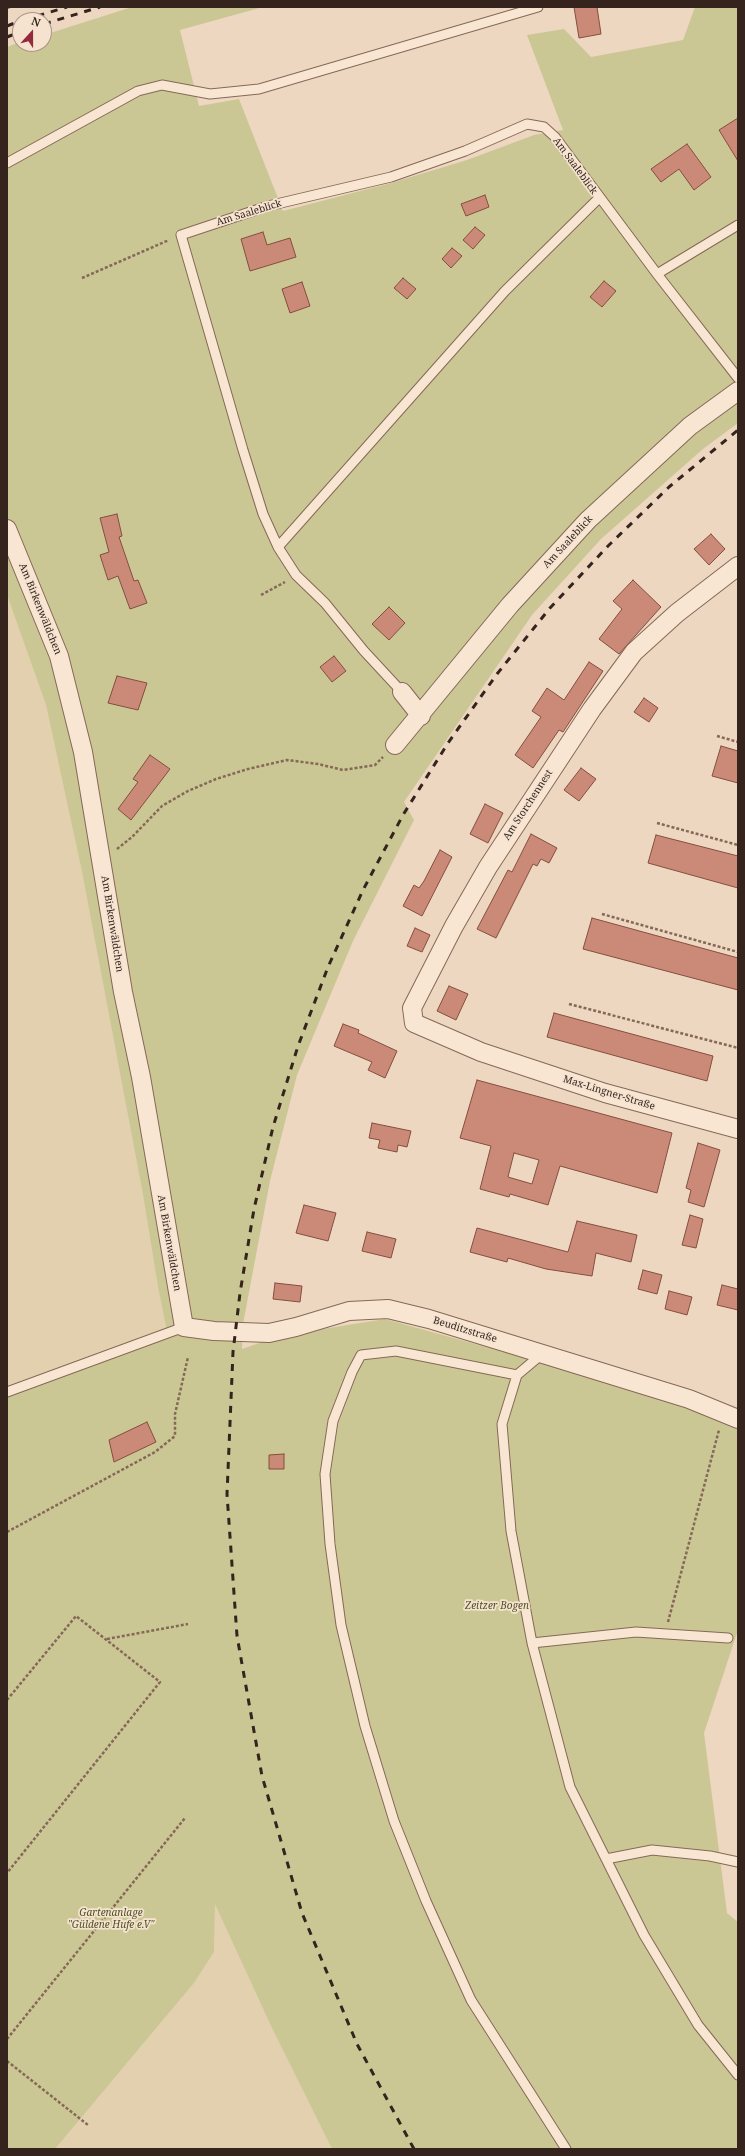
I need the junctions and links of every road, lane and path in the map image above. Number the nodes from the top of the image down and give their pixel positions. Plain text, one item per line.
1 (10, 7) edge
2 (538, 7) edge
3 (7, 8) edge
4 (7, 163) edge
5 (599, 198) junction
6 (738, 225) edge
7 (181, 235) junction
8 (657, 274) junction
9 (82, 278) dead end
10 (738, 378) edge
11 (738, 391) edge
12 (7, 529) edge
13 (278, 547) junction
14 (738, 566) edge
15 (296, 576) junction
16 (261, 595) dead end
17 (402, 692) joint
18 (421, 716) junction
19 (717, 736) dead end
20 (738, 742) edge
21 (395, 745) joint
22 (657, 823) dead end
23 (738, 845) edge
24 (102, 859) junction
25 (602, 914) dead end
26 (738, 952) edge
27 (569, 1004) dead end
28 (738, 1048) edge
29 (481, 1052) joint
30 (738, 1129) edge
31 (184, 1327) junction
32 (542, 1354) junction
33 (188, 1357) dead end
34 (517, 1375) junction
35 (7, 1392) edge
36 (731, 1416) edge
37 (7, 1532) edge
38 (188, 1624) dead end
39 (664, 1634) junction
40 (728, 1638) dead end
41 (106, 1639) junction
42 (532, 1643) junction
43 (7, 1700) edge
44 (185, 1818) dead end
45 (606, 1859) junction
46 (738, 1862) edge
47 (7, 1873) edge
48 (7, 2039) edge
49 (7, 2061) edge
50 (738, 2075) edge
51 (88, 2125) dead end
52 (566, 2149) edge

1 - 3 path
2 - 4 lane
5 - 7 lane, Am Saaleblick
5 - 8 lane, Am Saaleblick
5 - 13 lane, Am Saaleblick
6 - 8 lane
7 - 9 path
7 - 13 lane
8 - 10 lane, Am Saaleblick
11 - 18 street, Am Saaleblick
12 - 24 street, Am Birkenwäldchen
13 - 15 lane
14 - 29 street, Am Storchennest
15 - 16 path
15 - 17 lane
17 - 18 street
18 - 21 street, Am Saaleblick
19 - 20 path
21 - 24 path
22 - 23 path
24 - 31 street, Am Birkenwäldchen
25 - 26 path
27 - 28 path
29 - 30 street, Max-Lingner-Straße
31 - 32 street, Beuditzstraße
31 - 35 lane
32 - 34 lane
32 - 36 street, Beuditzstraße
33 - 37 path
34 - 42 lane
34 - 52 lane
36 - 39 path
38 - 41 path
39 - 40 lane
39 - 42 lane
41 - 43 path
41 - 47 path
42 - 45 lane
44 - 48 path
45 - 46 lane
45 - 50 lane
49 - 51 path

